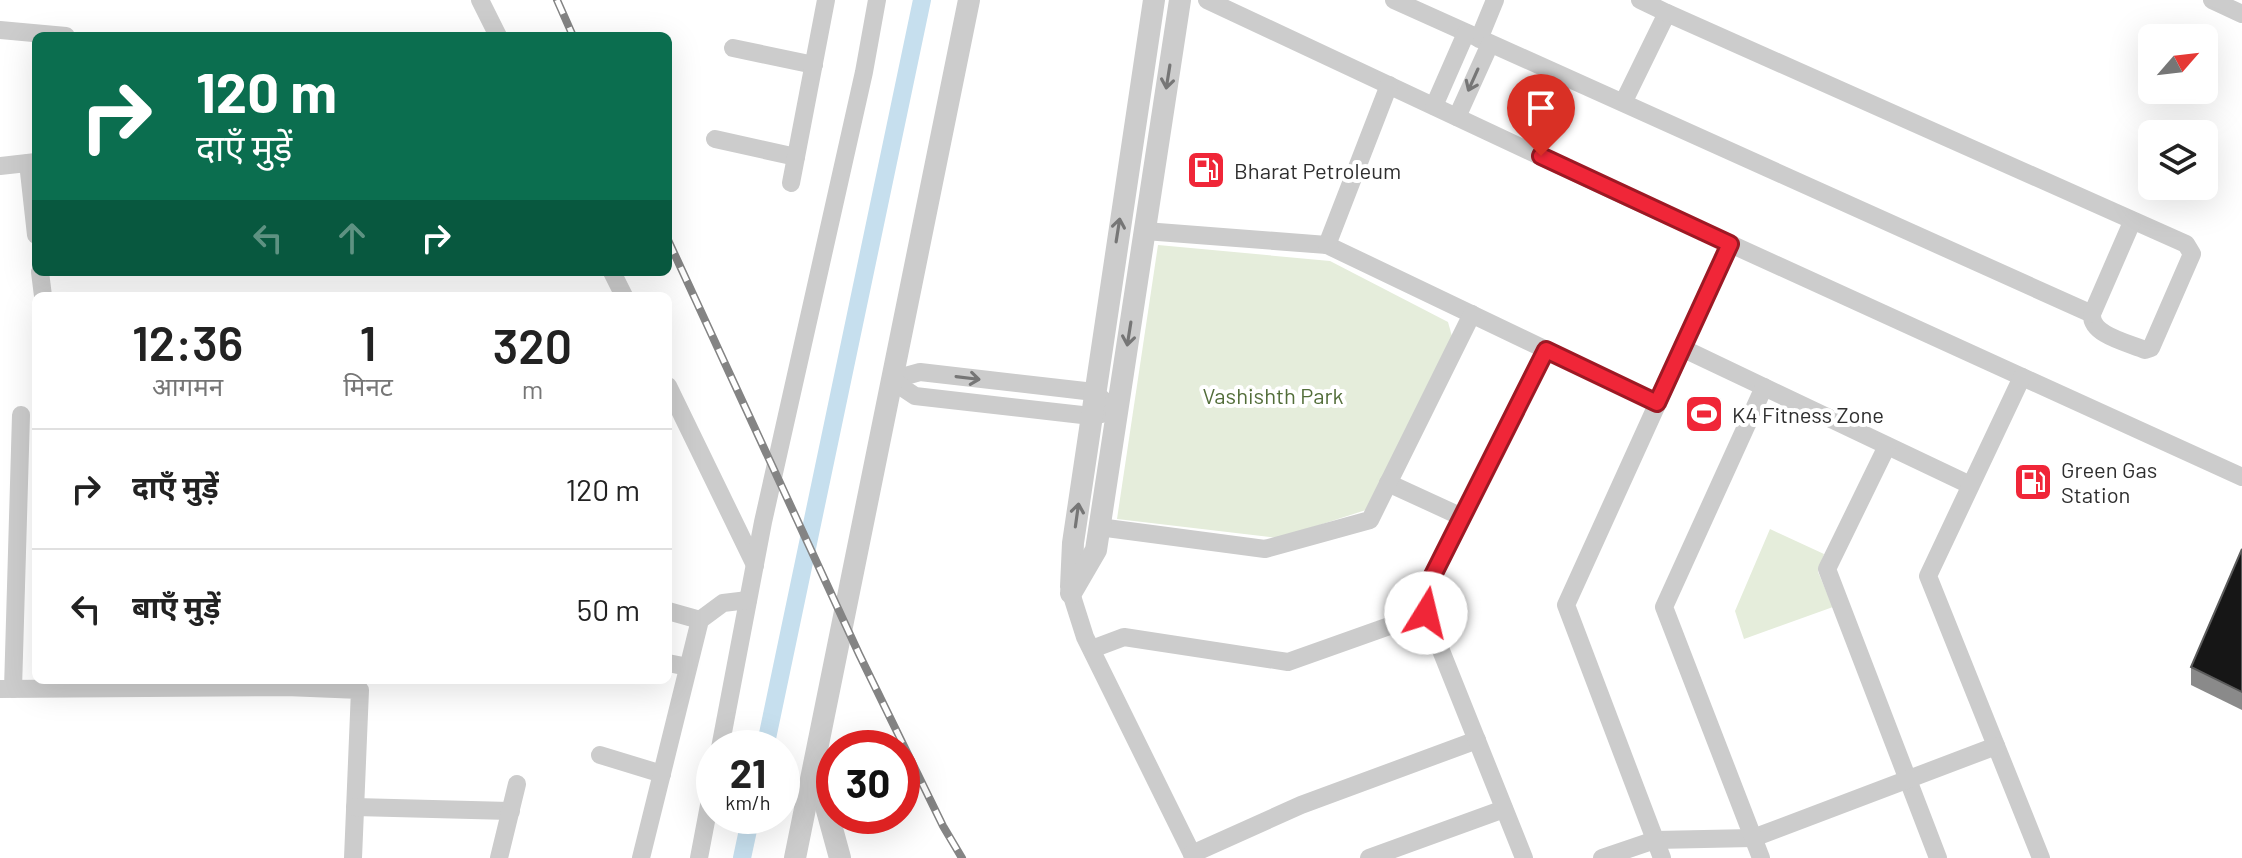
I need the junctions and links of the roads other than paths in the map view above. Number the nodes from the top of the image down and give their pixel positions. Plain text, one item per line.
1 (480, 0) edge
2 (826, 0) edge
3 (877, 0) edge
4 (969, 0) edge
5 (1154, 0) edge
6 (1180, 0) edge
7 (1207, 0) edge
8 (1394, 0) edge
9 (1495, 0) edge
10 (1640, 0) edge
11 (2212, 0) edge
12 (1416, 4) edge
13 (2240, 8) edge
14 (1667, 13) junction
15 (0, 30) edge
16 (496, 32) edge
17 (32, 33) edge
18 (1478, 38) junction
19 (733, 48) dead end
20 (814, 65) junction
21 (1389, 85) junction
22 (1624, 101) junction
23 (1434, 106) junction
24 (1457, 117) junction
25 (715, 139) dead end
26 (796, 157) junction
27 (32, 163) edge
28 (0, 166) edge
29 (791, 183) dead end
30 (2132, 222) junction
31 (1145, 231) junction
32 (1730, 244) junction
33 (1327, 245) junction
34 (1472, 314) junction
35 (2092, 314) junction
36 (1682, 348) junction
37 (1546, 350) junction
38 (2022, 377) junction
39 (891, 380) junction
40 (1764, 387) junction
41 (1094, 392) junction
42 (672, 394) edge
43 (1657, 403) junction
44 (1117, 412) junction
45 (21, 415) dead end
46 (1091, 416) junction
47 (1887, 446) junction
48 (2242, 477) edge
49 (1388, 483) junction
50 (1970, 485) junction
51 (1462, 517) junction
52 (1099, 527) junction
53 (755, 565) junction
54 (1071, 593) junction
55 (748, 600) junction
56 (672, 612) edge
57 (1426, 613) junction
58 (700, 620) junction
59 (1092, 649) junction
60 (672, 664) edge
61 (688, 667) junction
62 (124, 684) edge
63 (192, 684) edge
64 (306, 684) edge
65 (6, 689) edge
66 (723, 730) edge
67 (1477, 740) junction
68 (1996, 746) junction
69 (600, 755) dead end
70 (814, 763) junction
71 (662, 774) junction
72 (1907, 779) junction
73 (517, 784) dead end
74 (355, 807) junction
75 (1504, 809) junction
76 (511, 811) junction
77 (704, 834) edge
78 (1753, 838) junction
79 (1658, 849) edge
80 (1193, 856) edge
81 (353, 858) edge
82 (499, 858) edge
83 (641, 858) edge
84 (699, 858) edge
85 (795, 858) edge
86 (840, 858) edge
87 (1369, 858) edge
88 (1524, 858) edge
89 (1602, 858) edge
90 (1761, 858) edge
91 (1938, 858) edge
92 (2041, 858) edge

1 - 16 street
2 - 20 street
3 - 53 street
4 - 39 street
41 -> 5 street
6 -> 31 street
7 - 21 street
8 - 12 street
9 - 18 street
10 - 14 street
11 - 13 street
12 - 18 street
14 - 22 street
14 - 30 street
15 - 17 street
18 - 22 street
18 - 23 street
18 -> 24 street
19 - 20 street
20 - 26 street
21 - 23 street
21 - 33 street
22 - 35 street
23 - 24 street
24 - 32 street
25 - 26 street
26 - 29 street
27 - 28 street
30 - 35 street
30 - 35 street
31 - 33 street
31 -> 44 street
32 - 36 street
32 - 38 street
33 - 34 street
34 - 37 street
34 - 49 street
36 - 40 street
36 - 43 street
37 - 43 street
37 - 51 street
38 - 48 street
38 - 50 street
39 -> 41 street
39 - 46 street
39 - 70 street
40 - 47 street
40 - 78 street
41 - 44 street
41 - 46 street
42 - 53 street
43 - 79 street
44 - 46 street
44 - 52 street
45 - 65 street
54 -> 46 street
47 - 50 street
47 - 72 street
49 - 51 street
49 - 52 street
50 - 68 street
51 - 57 street
52 - 54 street
53 - 55 street
54 - 59 street
55 - 58 street
55 - 66 street
56 - 58 street
57 - 59 street
57 - 67 street
58 - 61 street
59 - 80 street
60 - 61 street
61 - 71 street
62 - 63 street
62 - 65 street
63 - 64 street
64 - 74 street
67 - 75 street
67 - 80 street
68 - 72 street
68 - 92 street
69 - 71 street
70 - 85 street
70 - 86 street
71 - 83 street
72 - 78 street
72 - 91 street
73 - 76 street
74 - 76 street
74 - 81 street
75 - 87 street
75 - 88 street
76 - 82 street
77 - 84 street
78 - 79 street
78 - 90 street
79 - 89 street

